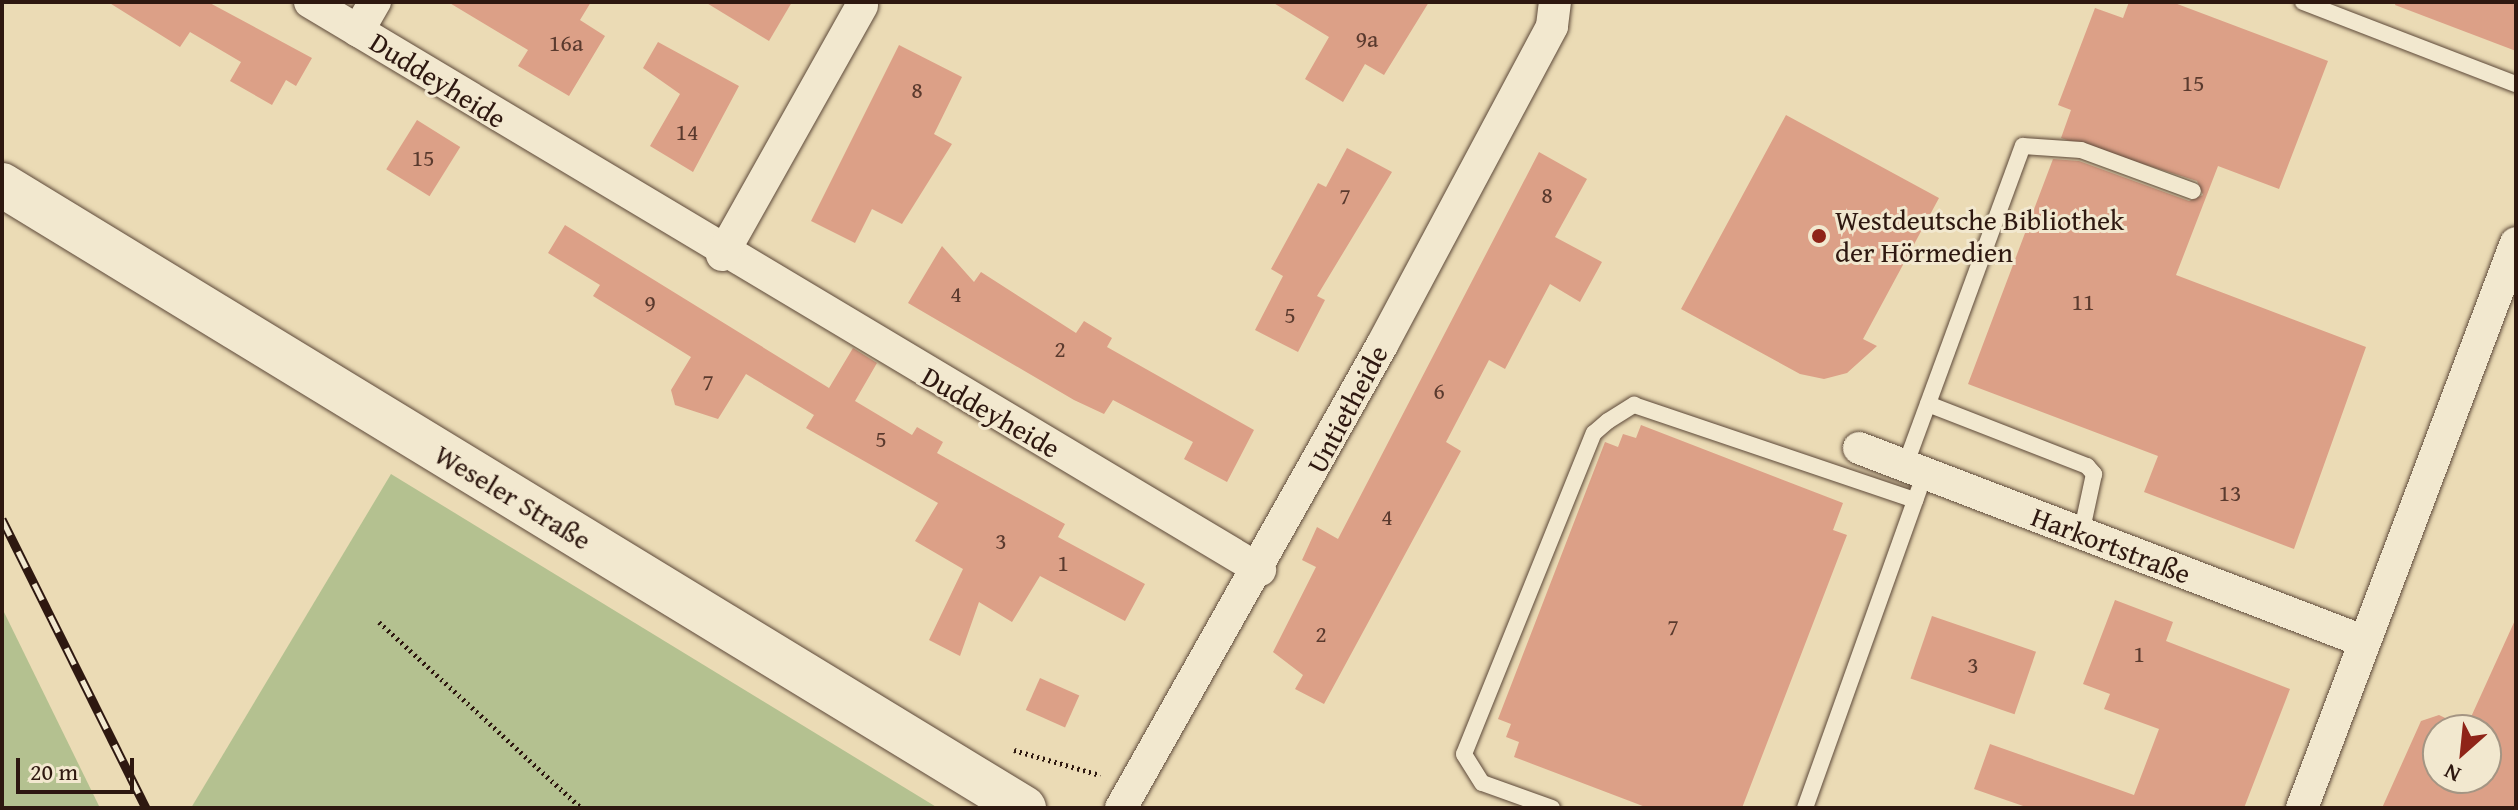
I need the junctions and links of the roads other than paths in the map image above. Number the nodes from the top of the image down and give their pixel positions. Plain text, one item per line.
1 (310, 2) edge
2 (375, 2) edge
3 (1555, 2) edge
4 (2303, 2) edge
5 (862, 6) dead end
6 (358, 31) junction
7 (2516, 84) edge
8 (2, 185) edge
9 (2193, 191) dead end
10 (2516, 243) edge
11 (722, 255) junction
12 (1928, 404) junction
13 (1859, 448) dead end
14 (1915, 480) junction
15 (2081, 534) junction
16 (1260, 570) junction
17 (2363, 641) junction
18 (1024, 808) edge
19 (1121, 808) edge
20 (1552, 808) edge
21 (1805, 808) edge
22 (2302, 808) edge

1 - 6 street, Duddeyheide
2 - 6 street, Duddeyheide
3 - 16 street, Untietheide
4 - 7 lane
5 - 11 street
6 - 11 street, Duddeyheide
8 - 18 main road, Weseler Straße
9 - 12 lane
10 - 17 street
11 - 16 street, Duddeyheide
12 - 14 lane
12 - 15 lane
13 - 14 street, Harkortstraße
14 - 15 street, Harkortstraße
14 - 20 lane
14 - 21 lane
15 - 17 street, Harkortstraße
16 - 19 street, Untietheide
17 - 22 street

